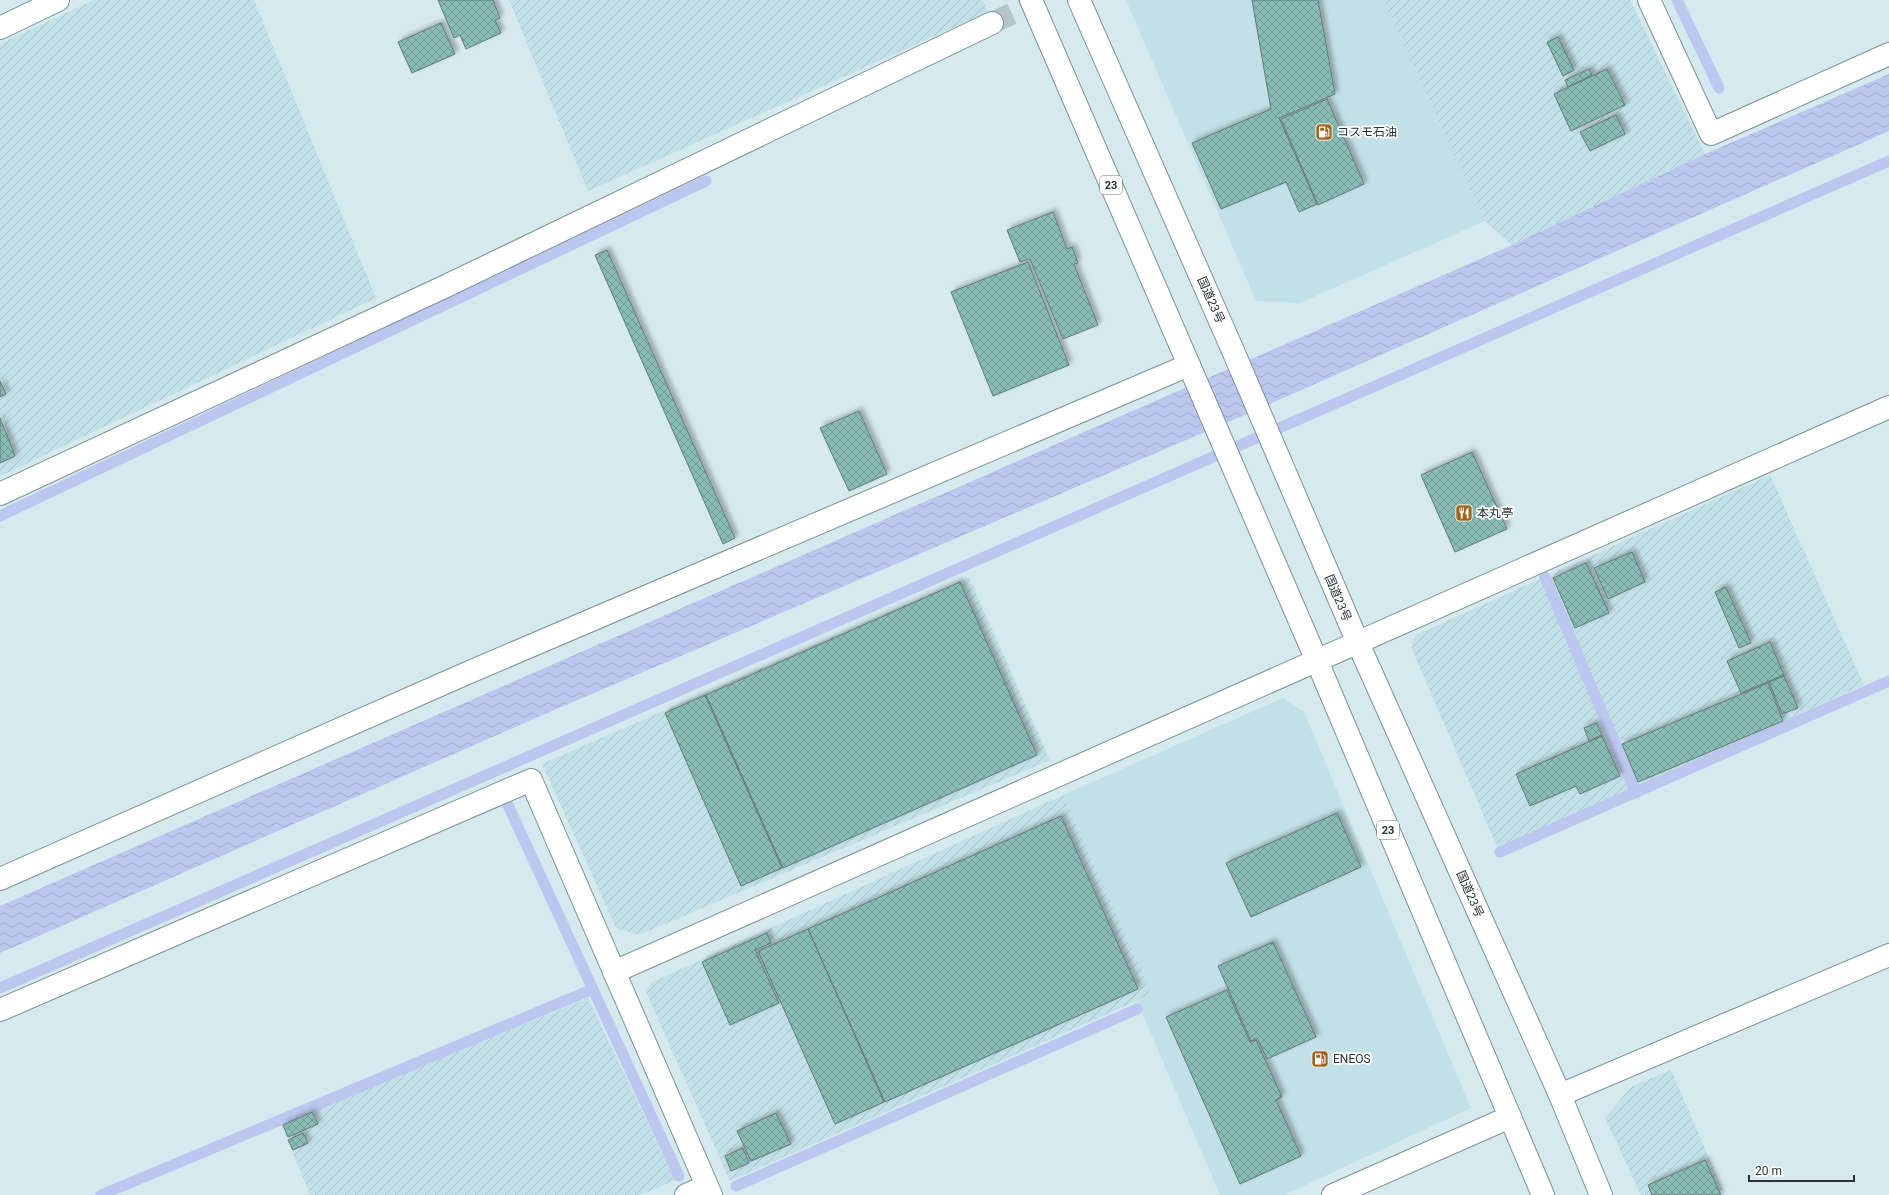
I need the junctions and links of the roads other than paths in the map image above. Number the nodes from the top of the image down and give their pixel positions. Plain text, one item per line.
1 (58, 0) edge
2 (1032, 0) edge
3 (1079, 0) edge
4 (1649, 0) edge
5 (992, 23) tunnel mouth
6 (0, 28) edge
7 (1889, 54) edge
8 (1190, 368) junction
9 (1889, 407) edge
10 (0, 494) edge
11 (1358, 643) junction
12 (1317, 661) junction
13 (0, 880) edge
14 (1889, 955) edge
15 (614, 972) junction
16 (0, 1010) edge
17 (1560, 1095) junction
18 (1510, 1117) junction
19 (709, 1190) edge
20 (686, 1195) edge
21 (1332, 1195) edge
22 (1543, 1195) edge
23 (1601, 1195) edge

1 - 6 main road
2 - 8 main road, 23
3 - 11 main road, 国道23号
4 - 7 main road
5 - 10 main road
8 - 12 main road, 23
8 - 13 main road
9 - 11 main road
11 - 12 main road
11 - 17 main road, 国道23号
12 - 15 main road
12 - 18 main road, 23
14 - 17 main road
15 - 16 main road
15 - 19 main road
17 - 23 main road, 国道23号
18 - 21 main road
18 - 22 main road, 23
19 - 20 main road

